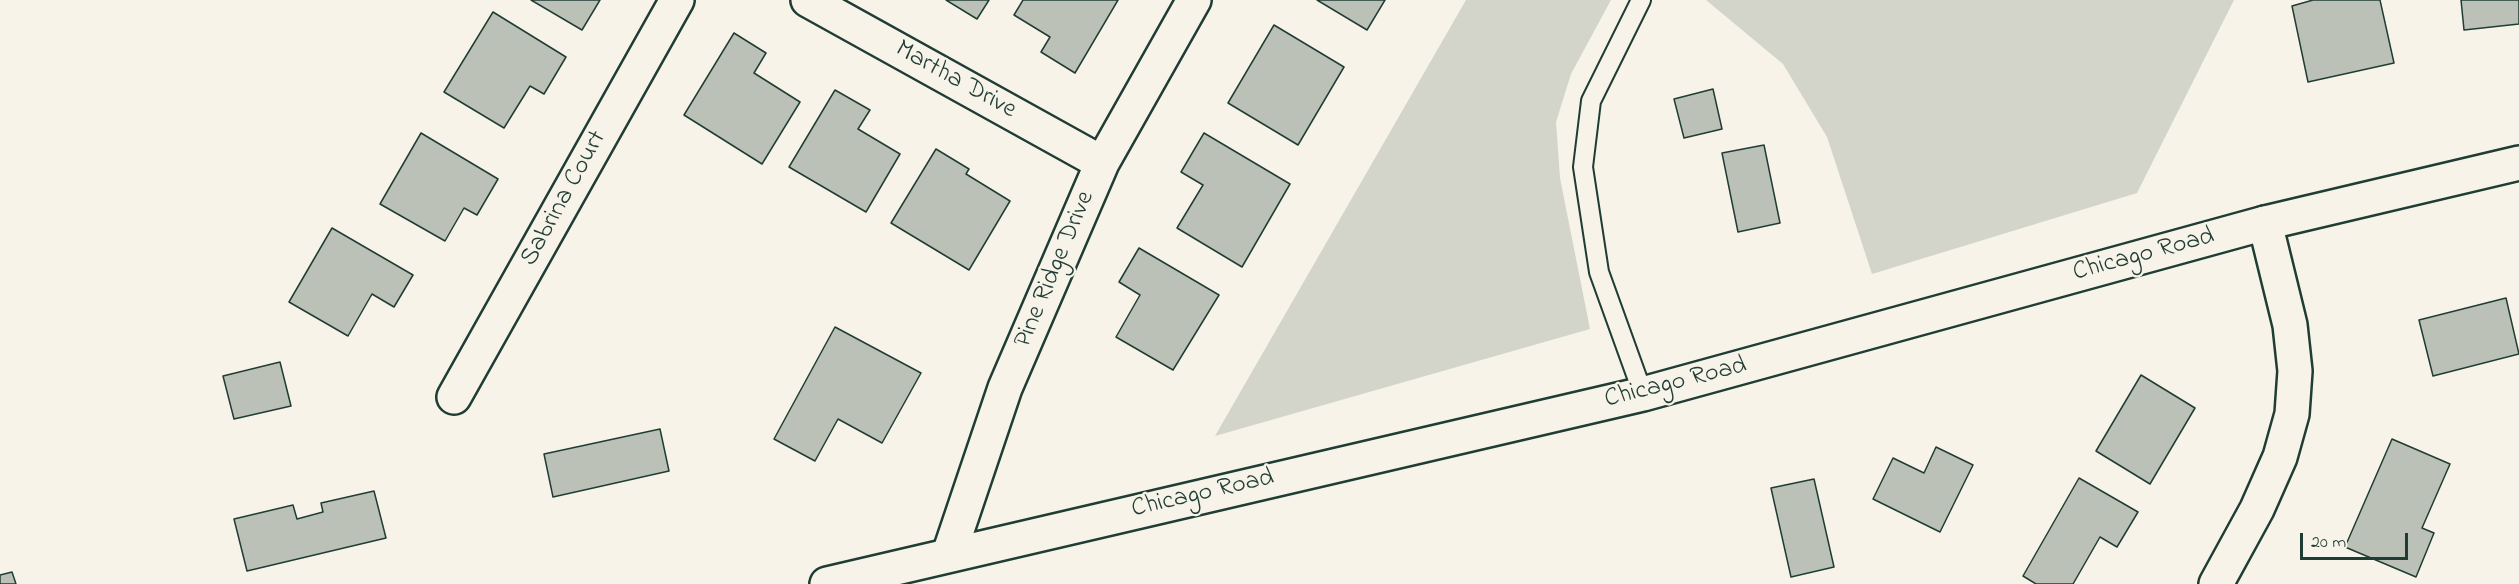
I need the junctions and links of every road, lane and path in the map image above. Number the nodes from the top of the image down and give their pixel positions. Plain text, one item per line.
1 (677, 0) edge
2 (808, 0) edge
3 (1194, 0) edge
4 (1641, 0) edge
5 (1102, 163) junction
6 (2519, 163) edge
7 (2265, 223) junction
8 (1643, 394) junction
9 (454, 397) dead end
10 (949, 554) junction
11 (827, 584) edge
12 (2216, 584) edge

1 - 9 street, Sabrina Court
2 - 5 street, Martha Drive
3 - 5 street, Pine Ridge Drive
4 - 8 lane
5 - 10 street, Pine Ridge Drive
6 - 7 street, Chicago Road
7 - 8 street, Chicago Road
7 - 12 street
8 - 10 street, Chicago Road
10 - 11 street, Chicago Road

